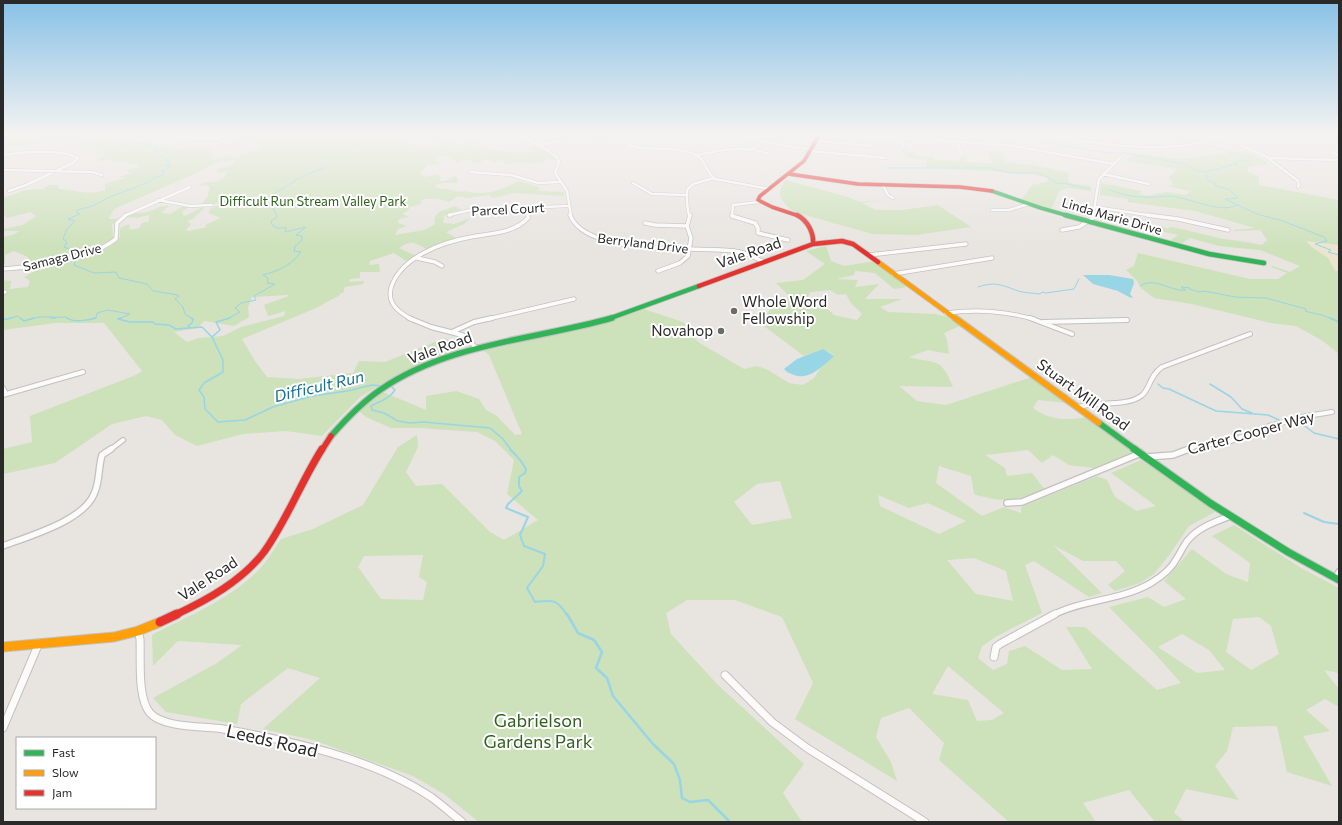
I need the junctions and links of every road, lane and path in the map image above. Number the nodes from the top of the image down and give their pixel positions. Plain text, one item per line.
1 (52, 172) edge
2 (94, 172) edge
3 (477, 172) edge
4 (554, 172) edge
5 (708, 172) edge
6 (1285, 172) edge
7 (789, 174) joint
8 (1103, 174) joint
9 (102, 175) dead end
10 (714, 178) junction
11 (560, 182) junction
12 (633, 183) dead end
13 (1149, 184) dead end
14 (883, 185) junction
15 (190, 187) dead end
16 (1298, 187) dead end
17 (769, 189) junction
18 (9, 191) dead end
19 (687, 195) junction
20 (893, 198) dead end
21 (158, 200) junction
22 (759, 202) junction
23 (1029, 204) junction
24 (212, 205) dead end
25 (568, 206) junction
26 (1095, 206) junction
27 (529, 208) junction
28 (992, 210) dead end
29 (449, 215) dead end
30 (1090, 222) junction
31 (645, 223) dead end
32 (687, 226) junction
33 (1062, 230) dead end
34 (1228, 230) dead end
35 (788, 240) dead end
36 (813, 244) junction
37 (966, 244) dead end
38 (690, 250) junction
39 (869, 255) junction
40 (417, 258) junction
41 (992, 258) dead end
42 (764, 262) junction
43 (1264, 263) dead end
44 (442, 266) dead end
45 (3, 269) edge
46 (658, 271) dead end
47 (893, 274) junction
48 (574, 299) dead end
49 (946, 313) junction
50 (1127, 320) dead end
51 (1043, 322) junction
52 (452, 332) junction
53 (1072, 334) dead end
54 (1250, 334) dead end
55 (476, 348) junction
56 (83, 372) dead end
57 (3, 388) edge
58 (5, 395) edge
59 (1078, 407) junction
60 (1332, 412) dead end
61 (123, 440) dead end
62 (1143, 455) junction
63 (1008, 503) dead end
64 (1230, 516) junction
65 (3, 546) edge
66 (1338, 576) edge
67 (138, 631) junction
68 (39, 643) junction
69 (3, 648) edge
70 (994, 657) dead end
71 (725, 675) dead end
72 (3, 728) edge
73 (462, 822) edge
74 (925, 822) edge

1 - 18 street
2 - 9 street
3 - 11 street
4 - 11 street, Berryland Drive
5 - 10 street
6 - 16 street
7 - 14 main road, Linda Marie Drive
7 - 17 main road
8 - 13 street
8 - 26 street
10 - 17 street
10 - 19 street
11 - 25 street, Berryland Drive
12 - 19 street
14 - 20 street
14 - 23 main road, Linda Marie Drive
15 - 21 street, Samaga Drive
17 - 22 main road
19 - 32 street
21 - 24 street
21 - 45 street, Samaga Drive
22 - 35 street
22 - 36 main road
23 - 28 street
23 - 30 main road, Linda Marie Drive
25 - 27 street, Parcel Court
25 - 38 street, Berryland Drive
26 - 30 street
26 - 34 street
27 - 29 street, Parcel Court
27 - 40 street
30 - 33 street
30 - 43 main road, Linda Marie Drive
31 - 32 street
32 - 38 street
36 - 39 main road, Stuart Mill Road
36 - 42 main road, Vale Road
37 - 39 street
38 - 42 street, Berryland Drive
38 - 46 street
39 - 47 main road, Stuart Mill Road
40 - 44 street
40 - 52 street
41 - 47 street
42 - 55 main road, Vale Road
47 - 49 main road, Stuart Mill Road
48 - 52 street
49 - 51 street
49 - 59 main road, Stuart Mill Road
50 - 51 street
51 - 53 street
52 - 55 street
54 - 59 street
55 - 67 main road, Vale Road
56 - 58 street
57 - 58 street
59 - 62 main road, Stuart Mill Road
60 - 62 street, Carter Cooper Way
61 - 65 street
62 - 63 street, Carter Cooper Way
62 - 64 main road, Stuart Mill Road
64 - 66 main road, Stuart Mill Road
64 - 70 street
67 - 68 main road, Vale Road
67 - 73 street, Leeds Road
68 - 69 main road, Vale Road
68 - 72 street
71 - 74 street

